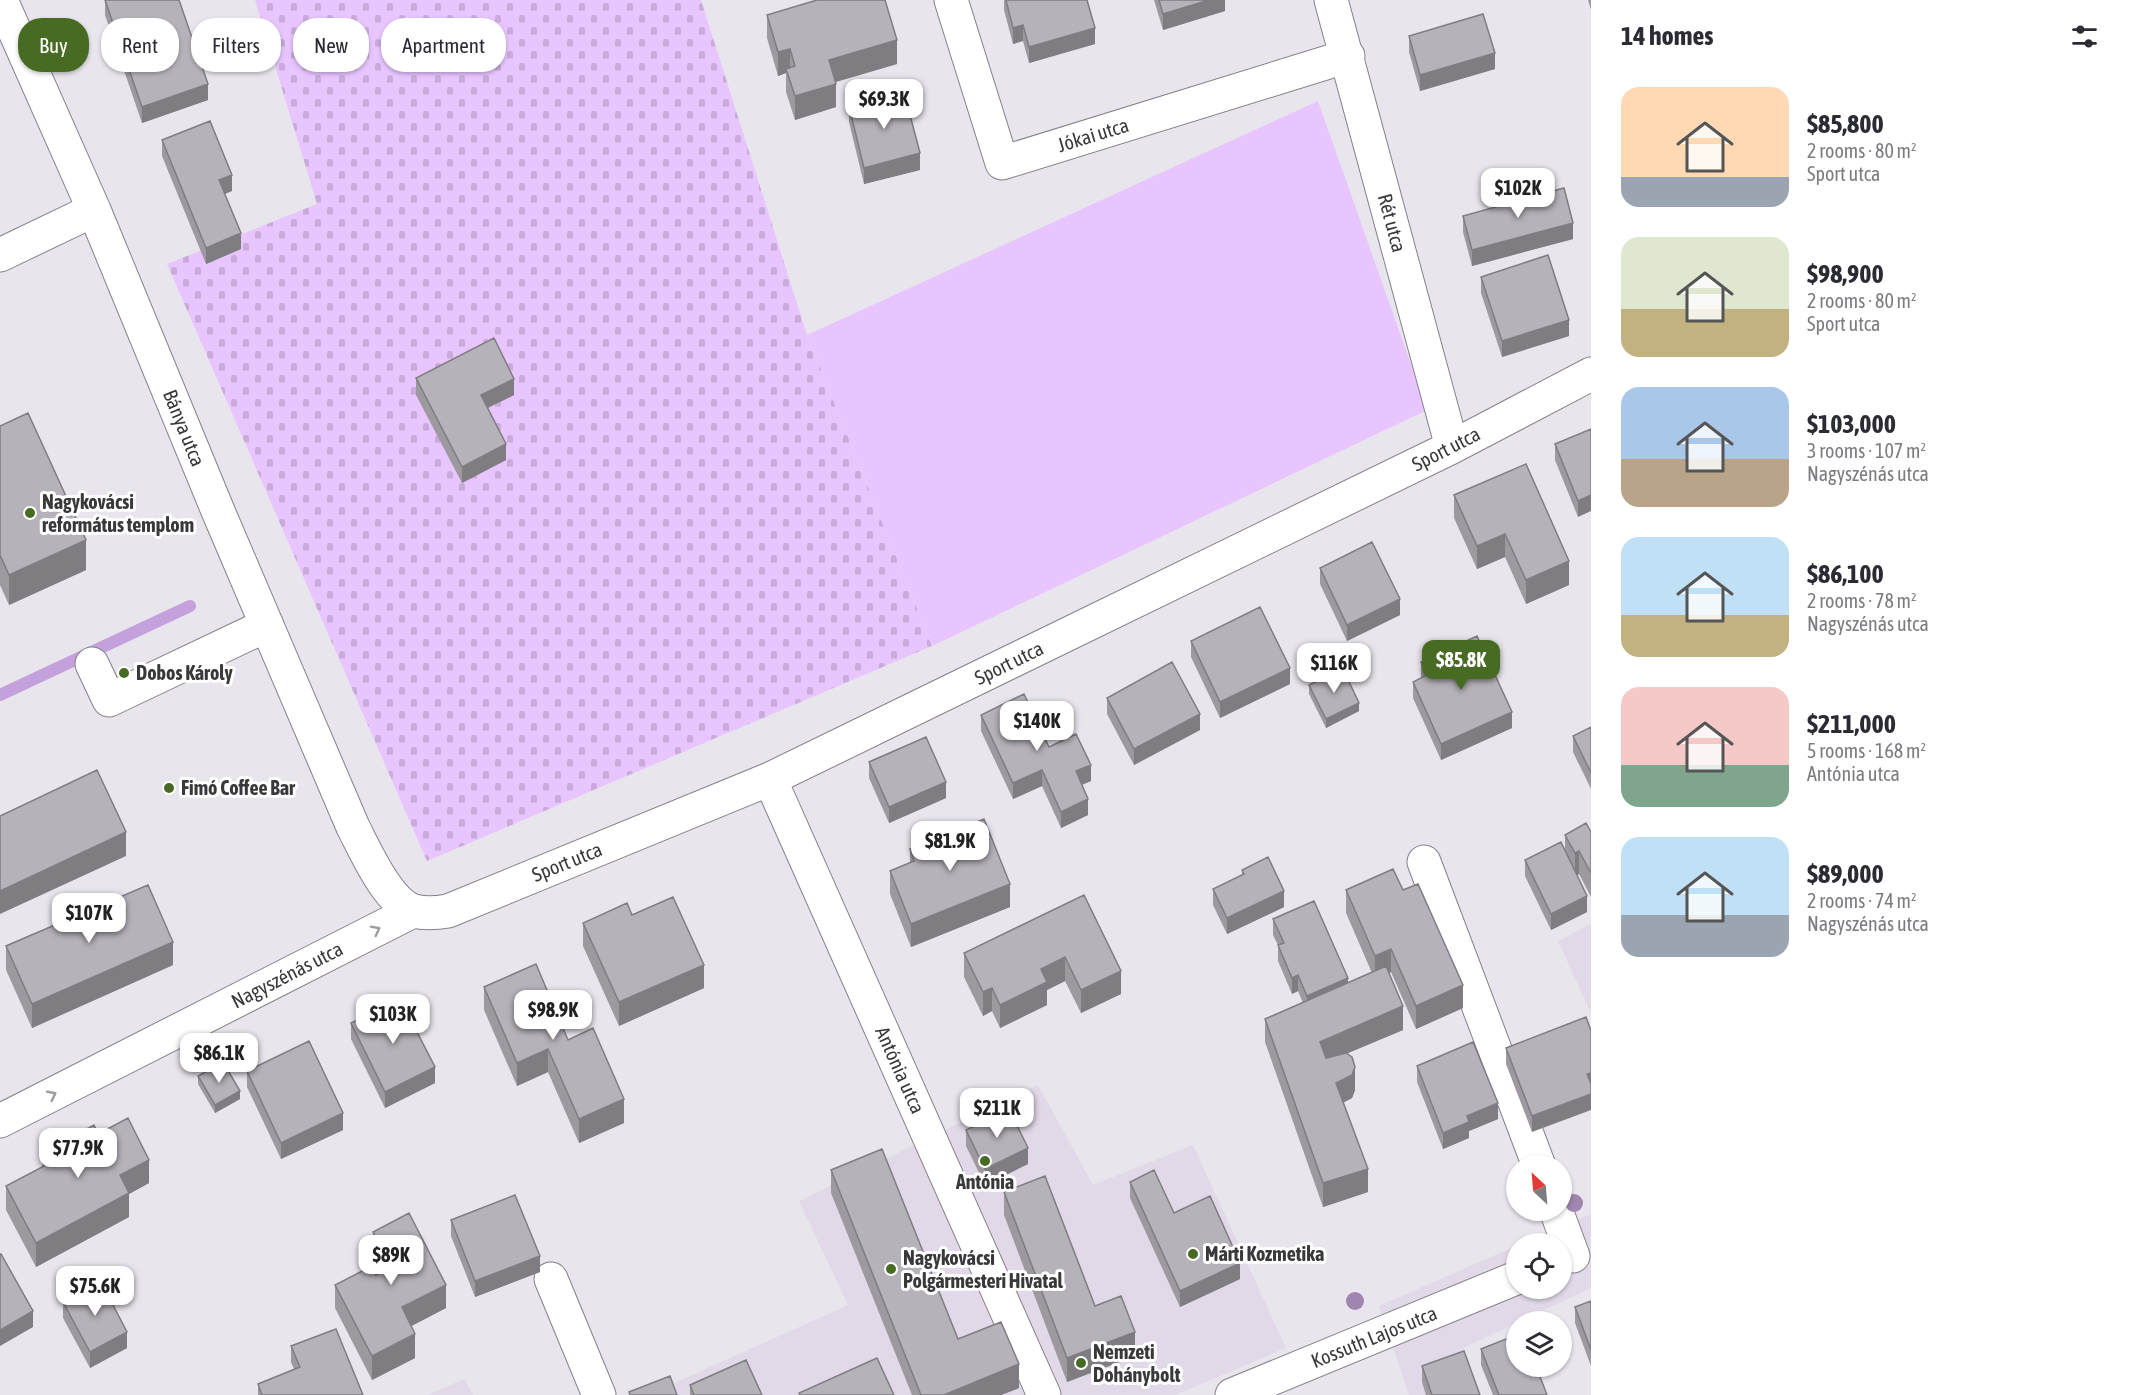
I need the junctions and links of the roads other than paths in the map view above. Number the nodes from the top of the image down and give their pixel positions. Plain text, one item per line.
1 (1, 0) edge
2 (951, 0) edge
3 (1331, 0) edge
4 (1348, 56) junction
5 (94, 210) junction
6 (0, 255) edge
7 (1591, 374) edge
8 (1452, 447) junction
9 (267, 625) junction
10 (92, 664) dead end
11 (770, 779) junction
12 (1424, 862) dead end
13 (413, 911) junction
14 (0, 1121) edge
15 (1535, 1155) edge
16 (1561, 1221) edge
17 (1575, 1255) edge
18 (551, 1279) dead end
19 (1506, 1282) edge
20 (599, 1395) edge
21 (1044, 1395) edge
22 (1232, 1395) edge

1 - 5 street, Bánya utca
2 - 4 street, Jókai utca
3 - 4 street, Rét utca
4 - 8 street, Rét utca
5 - 6 street
5 - 9 street, Bánya utca
7 - 8 street, Sport utca
8 - 11 street, Sport utca
9 - 10 street
9 - 13 street, Bánya utca
11 - 13 street, Sport utca
11 - 21 street, Antónia utca
12 - 15 street
14 -> 13 street, Nagyszénás utca
16 - 17 street
18 - 20 street
19 - 22 street, Kossuth Lajos utca

